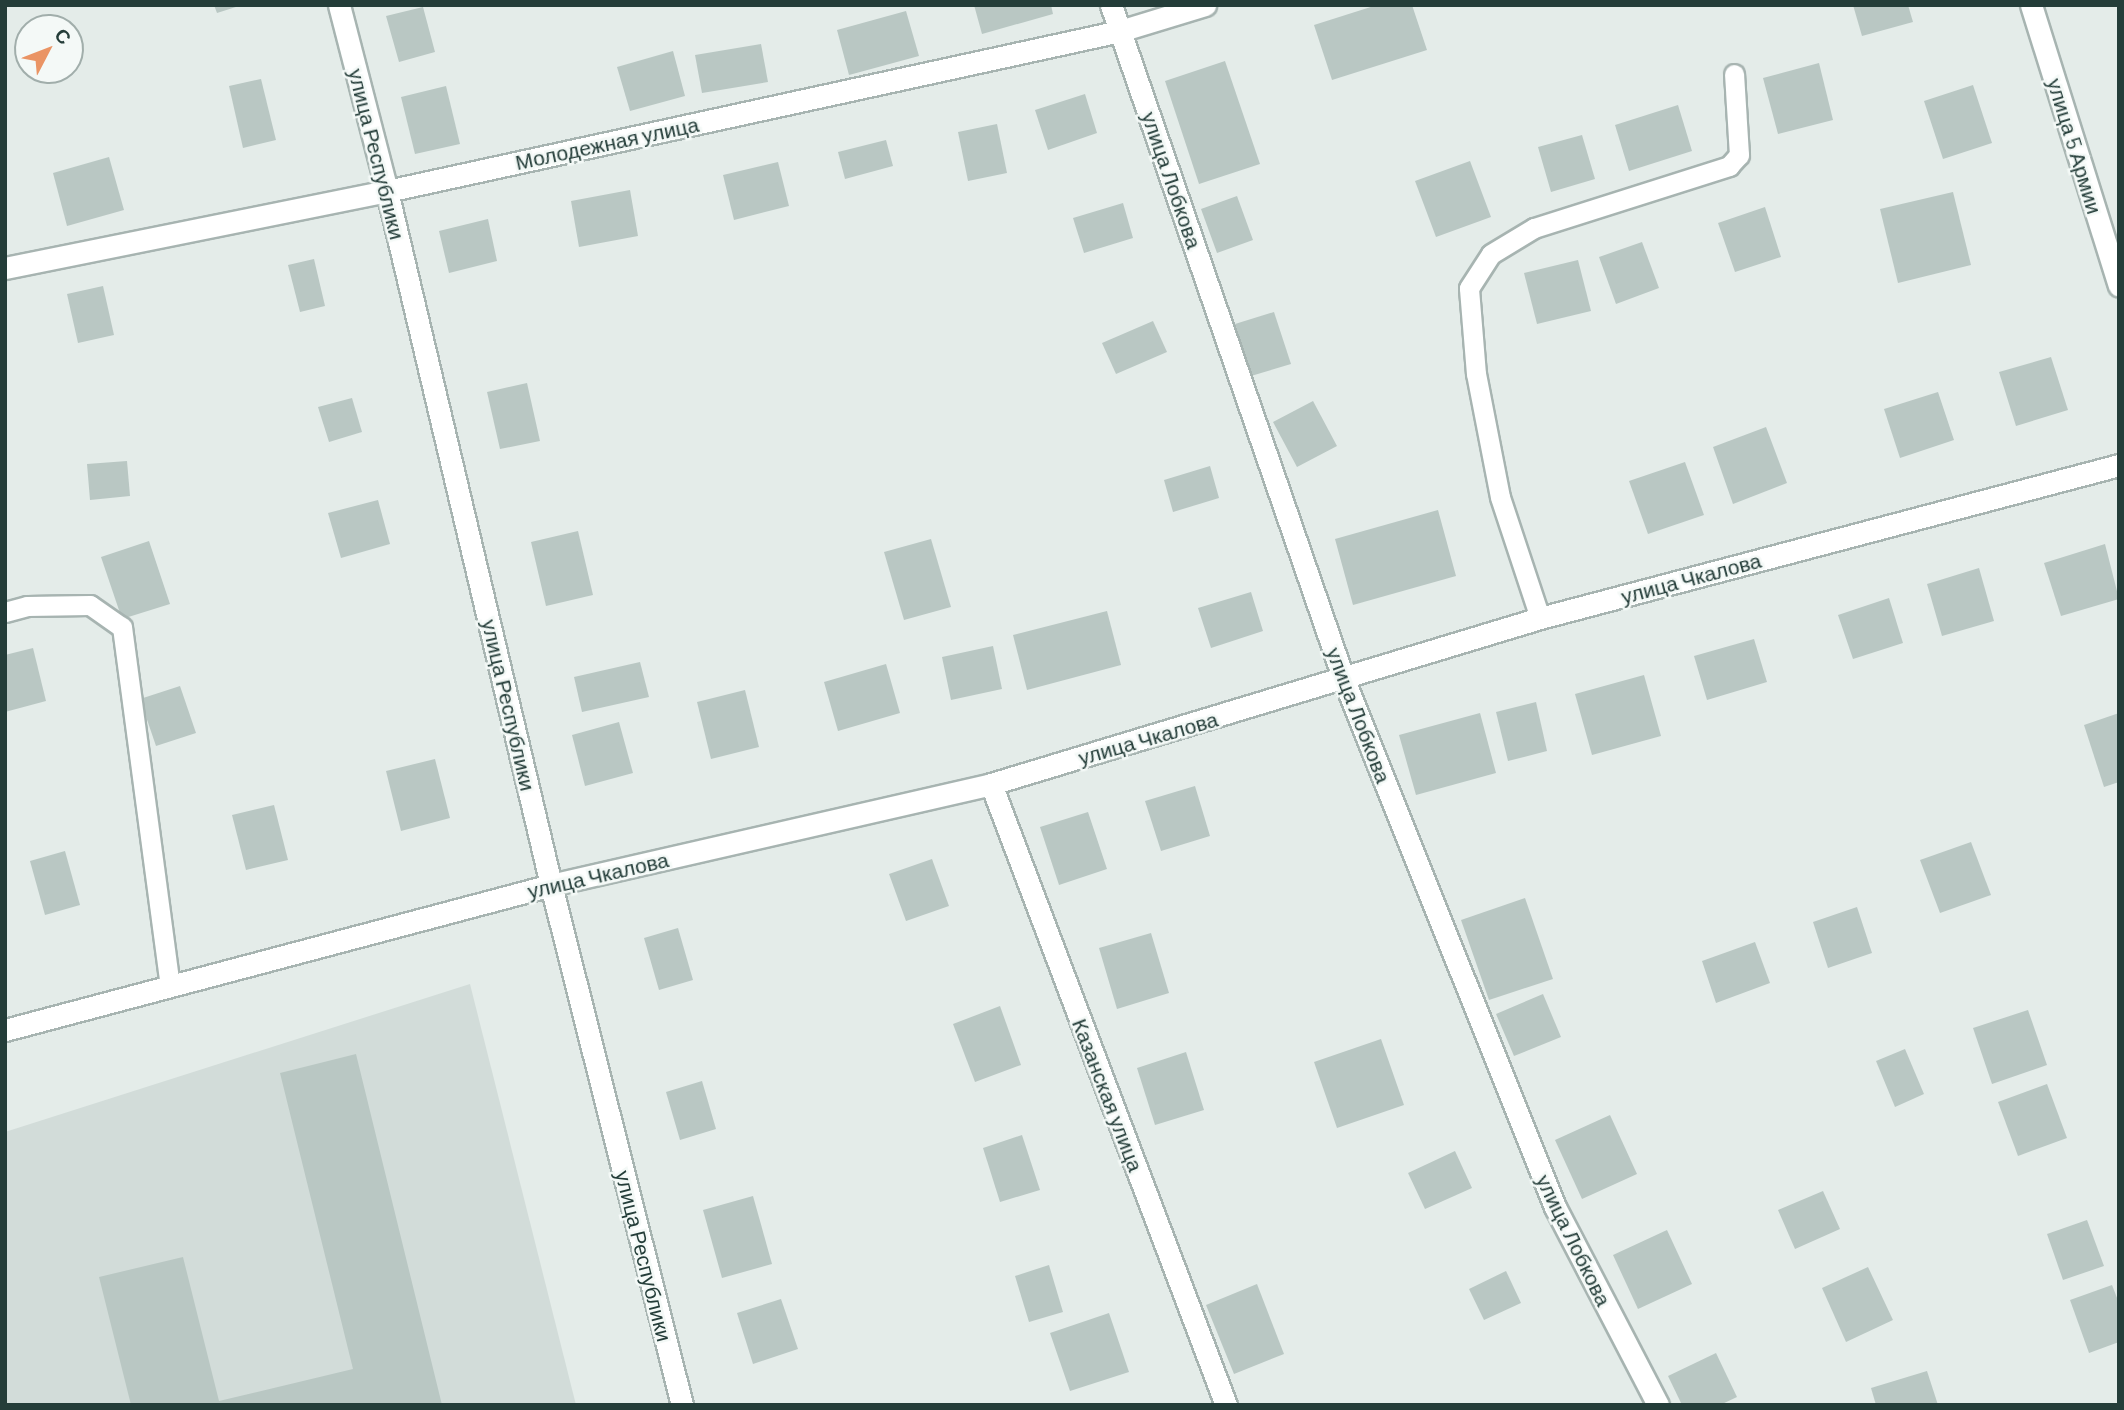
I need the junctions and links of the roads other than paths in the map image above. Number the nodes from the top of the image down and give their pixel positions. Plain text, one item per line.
1 (339, 5) edge
2 (1111, 5) edge
3 (1205, 5) edge
4 (2031, 5) edge
5 (1120, 31) junction
6 (1734, 74) dead end
7 (387, 191) junction
8 (5, 268) edge
9 (2119, 286) edge
10 (2119, 465) edge
11 (5, 612) edge
12 (1540, 618) junction
13 (1344, 680) junction
14 (991, 785) junction
15 (551, 885) junction
16 (170, 986) junction
17 (5, 1030) edge
18 (682, 1405) edge
19 (1226, 1405) edge
20 (1658, 1405) edge

1 - 7 street, улица Республики
2 - 5 street, улица Лобкова
3 - 5 street, Молодежная улица
4 - 9 street, улица 5 Армии
5 - 7 street, Молодежная улица
5 - 13 street, улица Лобкова
6 - 12 lane
7 - 8 street, Молодежная улица
7 - 15 street, улица Республики
10 - 12 street, улица Чкалова
11 - 16 lane
12 - 13 street, улица Чкалова
13 - 14 street, улица Чкалова
13 - 20 street, улица Лобкова
14 - 15 street, улица Чкалова
14 - 19 street, Казанская улица
15 - 16 street, улица Чкалова
15 - 18 street, улица Республики
16 - 17 street, улица Чкалова

